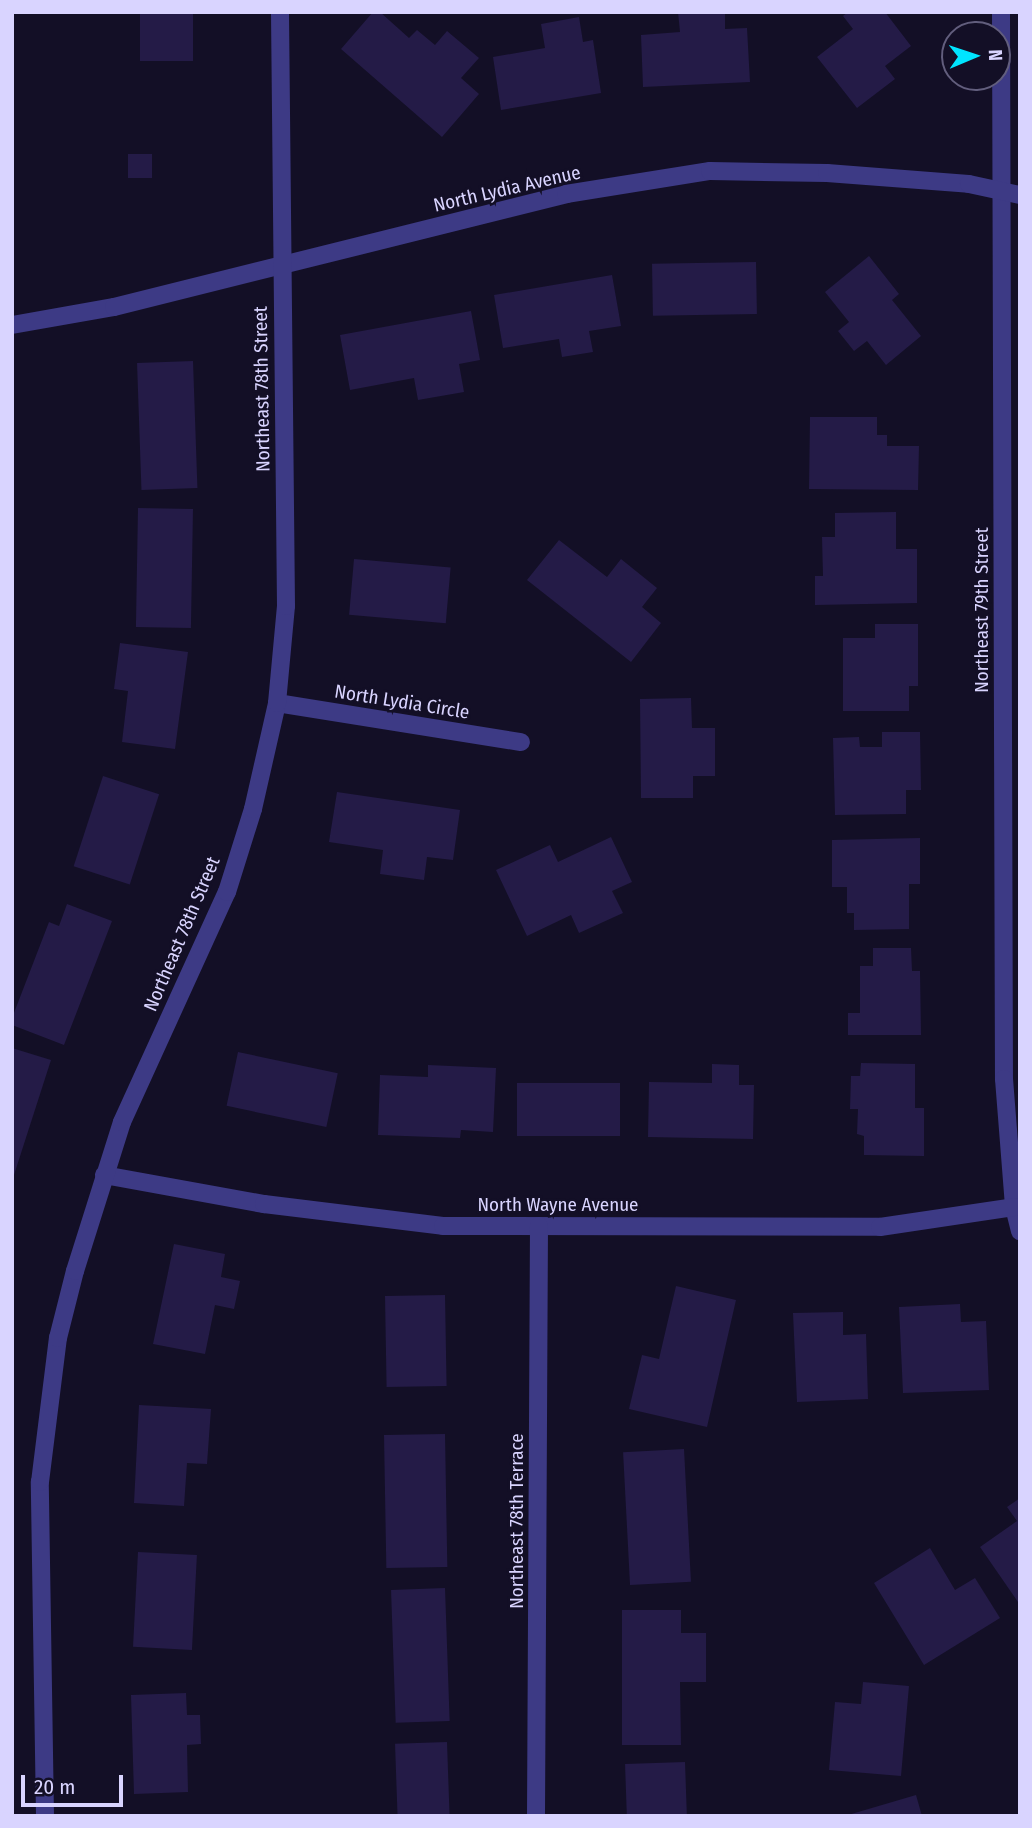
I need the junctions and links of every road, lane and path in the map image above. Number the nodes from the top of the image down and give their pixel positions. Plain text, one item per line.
1 (280, 12) edge
2 (1001, 12) edge
3 (1012, 193) edge
4 (282, 265) junction
5 (12, 325) edge
6 (276, 704) junction
7 (521, 742) dead end
8 (104, 1175) junction
9 (1014, 1208) junction
10 (539, 1226) junction
11 (1020, 1231) edge
12 (45, 1816) edge
13 (536, 1816) edge

1 - 4 street, Northeast 78th Street
2 - 3 street, Northeast 79th Street
3 - 4 street, North Lydia Avenue
3 - 9 street, Northeast 79th Street
4 - 5 street, North Lydia Avenue
4 - 6 street, Northeast 78th Street
6 - 7 street, North Lydia Circle
6 - 8 street, Northeast 78th Street
8 - 10 street, North Wayne Avenue
8 - 12 street, Northeast 78th Street
9 - 10 street, North Wayne Avenue
9 - 11 street, Northeast 79th Street
10 - 13 street, Northeast 78th Terrace

